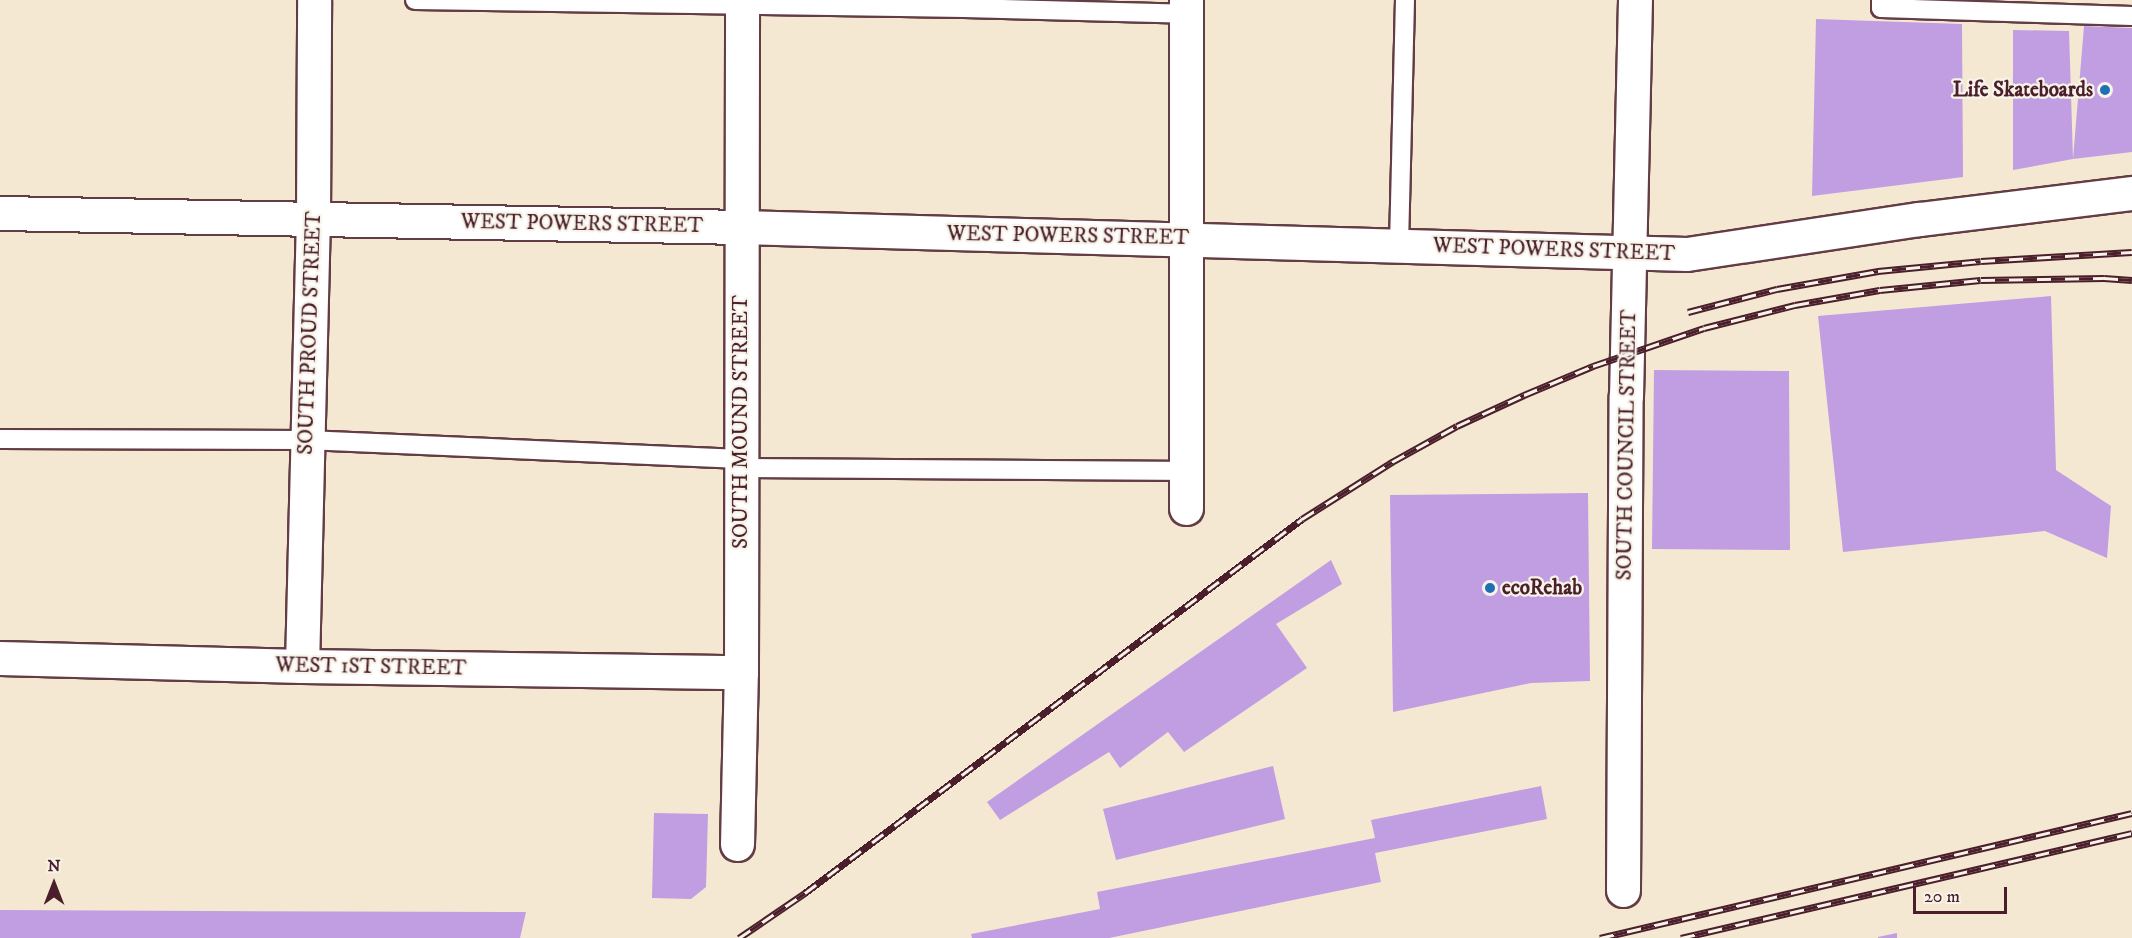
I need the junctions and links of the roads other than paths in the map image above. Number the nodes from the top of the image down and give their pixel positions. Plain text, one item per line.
1 (314, 0) edge
2 (415, 0) edge
3 (1405, 0) edge
4 (1635, 0) edge
5 (1881, 0) edge
6 (531, 1) edge
7 (742, 3) edge
8 (964, 4) edge
9 (1186, 7) edge
10 (2132, 16) edge
11 (2132, 193) edge
12 (0, 213) edge
13 (313, 218) junction
14 (741, 227) junction
15 (1187, 238) junction
16 (1399, 245) junction
17 (1630, 252) junction
18 (0, 439) edge
19 (306, 440) junction
20 (741, 459) junction
21 (1186, 471) junction
22 (1186, 508) dead end
23 (0, 658) edge
24 (302, 666) junction
25 (741, 672) junction
26 (737, 844) dead end
27 (1623, 890) dead end

1 - 13 street, SOUTH PROUD STREET
2 - 6 lane
3 - 16 lane
4 - 17 street, SOUTH COUNCIL STREET
5 - 10 lane
6 - 7 lane
7 - 8 lane
7 - 14 street, SOUTH MOUND STREET
8 - 9 lane
9 - 15 street
11 - 17 street, WEST POWERS STREET
12 - 13 street, WEST POWERS STREET
13 - 14 street, WEST POWERS STREET
13 - 19 street, SOUTH PROUD STREET
14 - 15 street, WEST POWERS STREET
14 - 20 street, SOUTH MOUND STREET
15 - 16 street, WEST POWERS STREET
15 - 21 street
16 - 17 street, WEST POWERS STREET
17 - 27 street, SOUTH COUNCIL STREET
18 - 19 lane
19 - 20 lane
19 - 24 street, SOUTH PROUD STREET
20 - 21 lane
20 - 25 street, SOUTH MOUND STREET
21 - 22 street
23 - 24 street, WEST 1ST STREET
24 - 25 street, WEST 1ST STREET
25 - 26 street, SOUTH MOUND STREET

